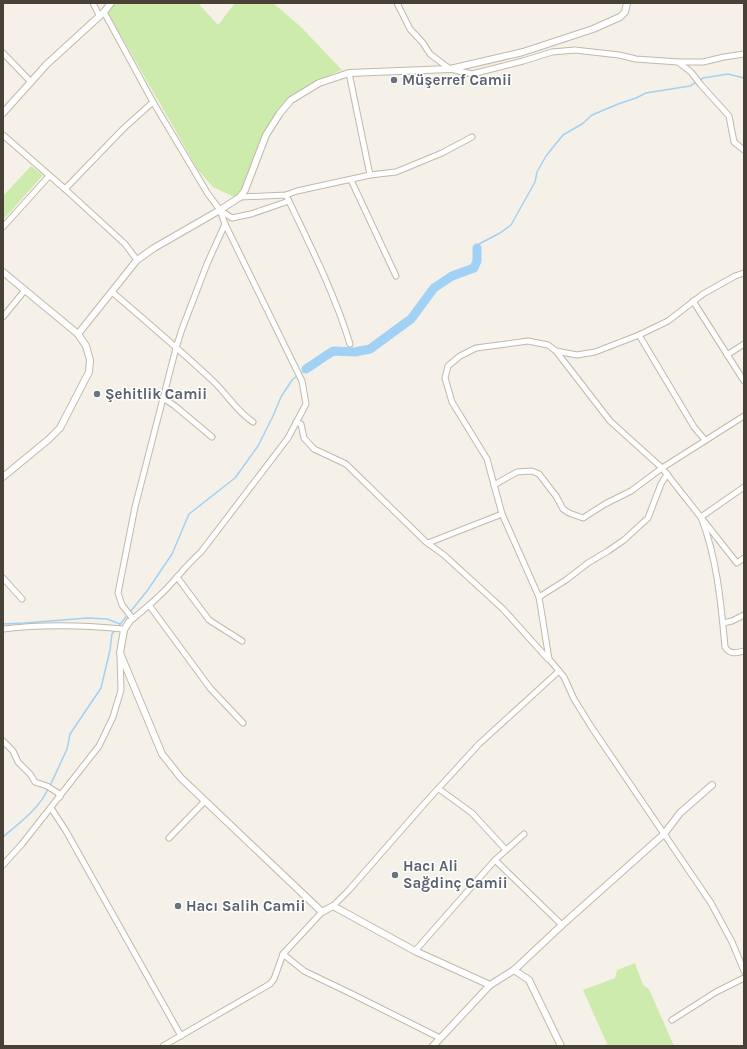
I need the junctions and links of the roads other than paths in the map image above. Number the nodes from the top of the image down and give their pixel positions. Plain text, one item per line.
1 (93, 3) edge
2 (111, 3) edge
3 (397, 3) edge
4 (627, 3) edge
5 (102, 13) junction
6 (3, 53) edge
7 (744, 54) edge
8 (678, 62) junction
9 (450, 69) junction
10 (349, 73) junction
11 (31, 82) junction
12 (153, 102) junction
13 (3, 113) edge
14 (3, 135) edge
15 (472, 137) dead end
16 (744, 150) edge
17 (370, 175) junction
18 (49, 176) junction
19 (351, 180) junction
20 (65, 189) junction
21 (286, 195) junction
22 (240, 197) junction
23 (289, 201) junction
24 (220, 210) junction
25 (225, 224) junction
26 (3, 227) edge
27 (137, 260) junction
28 (3, 272) edge
29 (744, 273) edge
30 (396, 276) dead end
31 (25, 290) junction
32 (112, 292) junction
33 (693, 301) junction
34 (3, 317) edge
35 (78, 334) junction
36 (639, 335) junction
37 (350, 344) dead end
38 (744, 344) edge
39 (176, 348) junction
40 (556, 351) junction
41 (727, 355) junction
42 (744, 382) edge
43 (163, 398) junction
44 (744, 416) edge
45 (253, 422) dead end
46 (296, 422) junction
47 (212, 437) dead end
48 (705, 440) junction
49 (662, 468) junction
50 (667, 474) junction
51 (3, 477) edge
52 (494, 485) junction
53 (744, 487) edge
54 (502, 514) junction
55 (701, 517) junction
56 (428, 543) junction
57 (744, 558) edge
58 (177, 577) junction
59 (3, 578) edge
60 (538, 597) junction
61 (22, 599) dead end
62 (149, 605) junction
63 (744, 615) edge
64 (131, 619) junction
65 (723, 623) junction
66 (3, 629) edge
67 (124, 629) junction
68 (242, 641) dead end
69 (744, 651) edge
70 (120, 653) junction
71 (549, 659) junction
72 (559, 671) junction
73 (243, 723) dead end
74 (3, 741) edge
75 (712, 785) dead end
76 (439, 789) junction
77 (60, 797) junction
78 (206, 801) junction
79 (51, 808) junction
80 (524, 834) dead end
81 (664, 834) junction
82 (169, 838) dead end
83 (506, 850) junction
84 (495, 860) junction
85 (3, 865) edge
86 (333, 906) junction
87 (322, 912) junction
88 (562, 925) junction
89 (415, 951) junction
90 (283, 954) junction
91 (514, 970) junction
92 (744, 971) edge
93 (744, 978) edge
94 (490, 985) junction
95 (672, 1020) dead end
96 (180, 1036) junction
97 (438, 1043) edge
98 (163, 1046) edge
99 (561, 1046) edge

1 - 5 street
2 - 5 street
3 - 9 street
4 - 9 street
5 - 11 street
5 - 12 street
6 - 11 street
7 - 8 street
8 - 9 street
8 - 16 street
9 - 10 street
10 - 17 street
10 - 22 street
11 - 13 street
12 - 20 street
12 - 24 street
14 - 18 street
15 - 17 street
17 - 19 street
18 - 20 street
18 - 26 street
19 - 21 street
19 - 30 street
20 - 27 street
21 - 22 street
21 - 23 street
22 - 24 street
23 - 24 street
23 - 37 street
24 - 25 street
24 - 27 street
25 - 39 street
25 - 46 street
27 - 32 street
28 - 31 street
29 - 33 street
31 - 34 street
31 - 35 street
32 - 35 street
32 - 39 street
33 - 36 street
33 - 41 street
35 - 51 street
36 - 40 street
36 - 48 street
38 - 41 street
39 - 43 street
39 - 45 street
40 - 49 street
40 - 52 street
41 - 42 street
43 - 47 street
43 - 64 street
44 - 48 street
46 - 56 street
46 - 58 street
48 - 49 street
49 - 50 street
49 - 52 street
50 - 55 street
50 - 60 street
52 - 54 street
53 - 55 street
54 - 56 street
54 - 60 street
55 - 57 street
55 - 65 street
56 - 71 street
58 - 62 street
58 - 68 street
59 - 61 street
60 - 71 street
62 - 64 street
62 - 73 street
63 - 65 street
64 - 67 street
65 - 69 street
66 - 67 street
67 - 70 street
70 - 77 street
70 - 78 street
71 - 72 street
72 - 76 street
72 - 81 street
74 - 77 street
75 - 81 street
76 - 83 street
76 - 86 street
77 - 79 street
78 - 82 street
78 - 87 street
79 - 85 street
79 - 96 street
80 - 83 street
81 - 88 street
81 - 92 street
83 - 84 street
84 - 88 street
84 - 89 street
86 - 87 street
86 - 89 street
87 - 90 street
88 - 91 street
89 - 94 street
90 - 96 street
90 - 97 street
91 - 94 street
91 - 99 street
93 - 95 street
94 - 97 street
96 - 98 street

